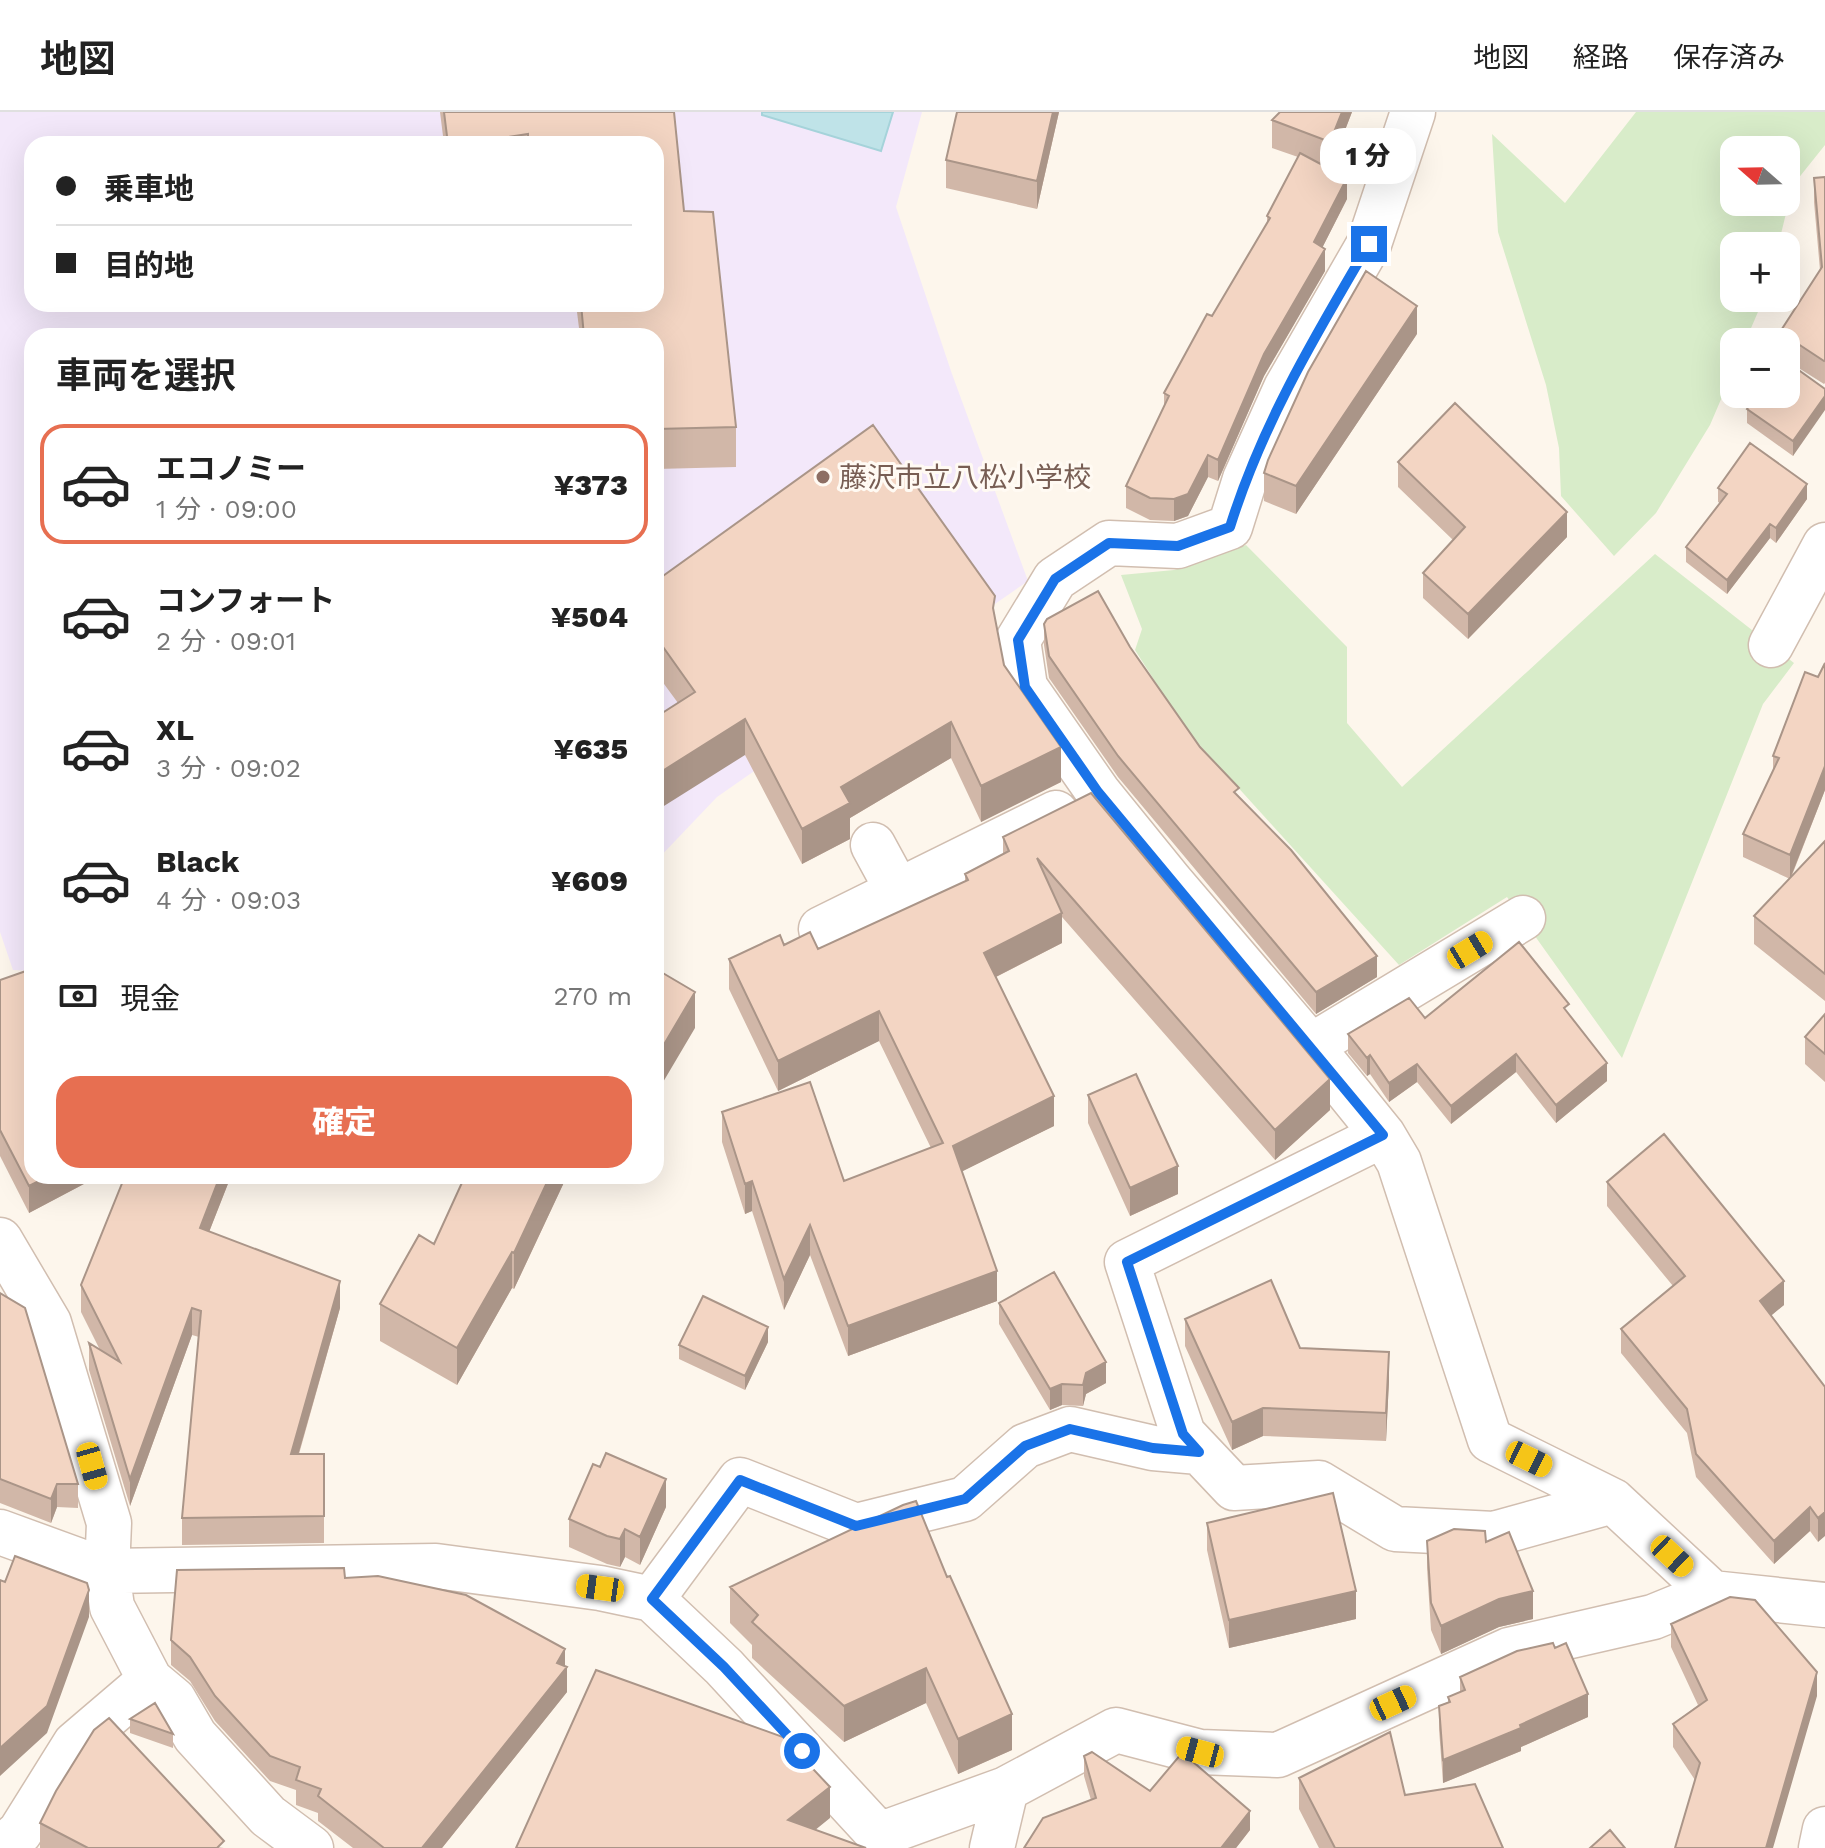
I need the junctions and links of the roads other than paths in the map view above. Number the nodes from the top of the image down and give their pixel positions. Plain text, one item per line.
1 (1413, 112) edge
2 (1825, 545) edge
3 (1771, 645) dead end
4 (1098, 792) junction
5 (873, 845) dead end
6 (898, 891) junction
7 (1523, 918) dead end
8 (821, 929) dead end
9 (1311, 1046) junction
10 (1383, 1135) junction
11 (0, 1240) edge
12 (1199, 1452) junction
13 (1613, 1501) junction
14 (0, 1532) edge
15 (107, 1571) junction
16 (1712, 1593) junction
17 (652, 1599) junction
18 (1825, 1605) edge
19 (150, 1680) junction
20 (1006, 1789) junction
21 (1825, 1829) edge
22 (2, 1848) edge
23 (311, 1848) edge
24 (992, 1848) edge
25 (1821, 1848) edge

1 - 4 street
2 - 3 street
4 - 6 street
4 - 9 street
5 - 6 street
6 - 8 street
7 - 9 street
9 - 10 street
10 - 12 street
10 - 13 street
11 - 15 street
12 - 13 street
12 - 17 street
13 - 16 street
14 - 15 street
15 - 17 street
15 - 19 street
16 - 18 street
16 - 20 street
17 - 20 street
19 - 22 street
19 - 23 street
20 - 24 street
21 - 25 street

